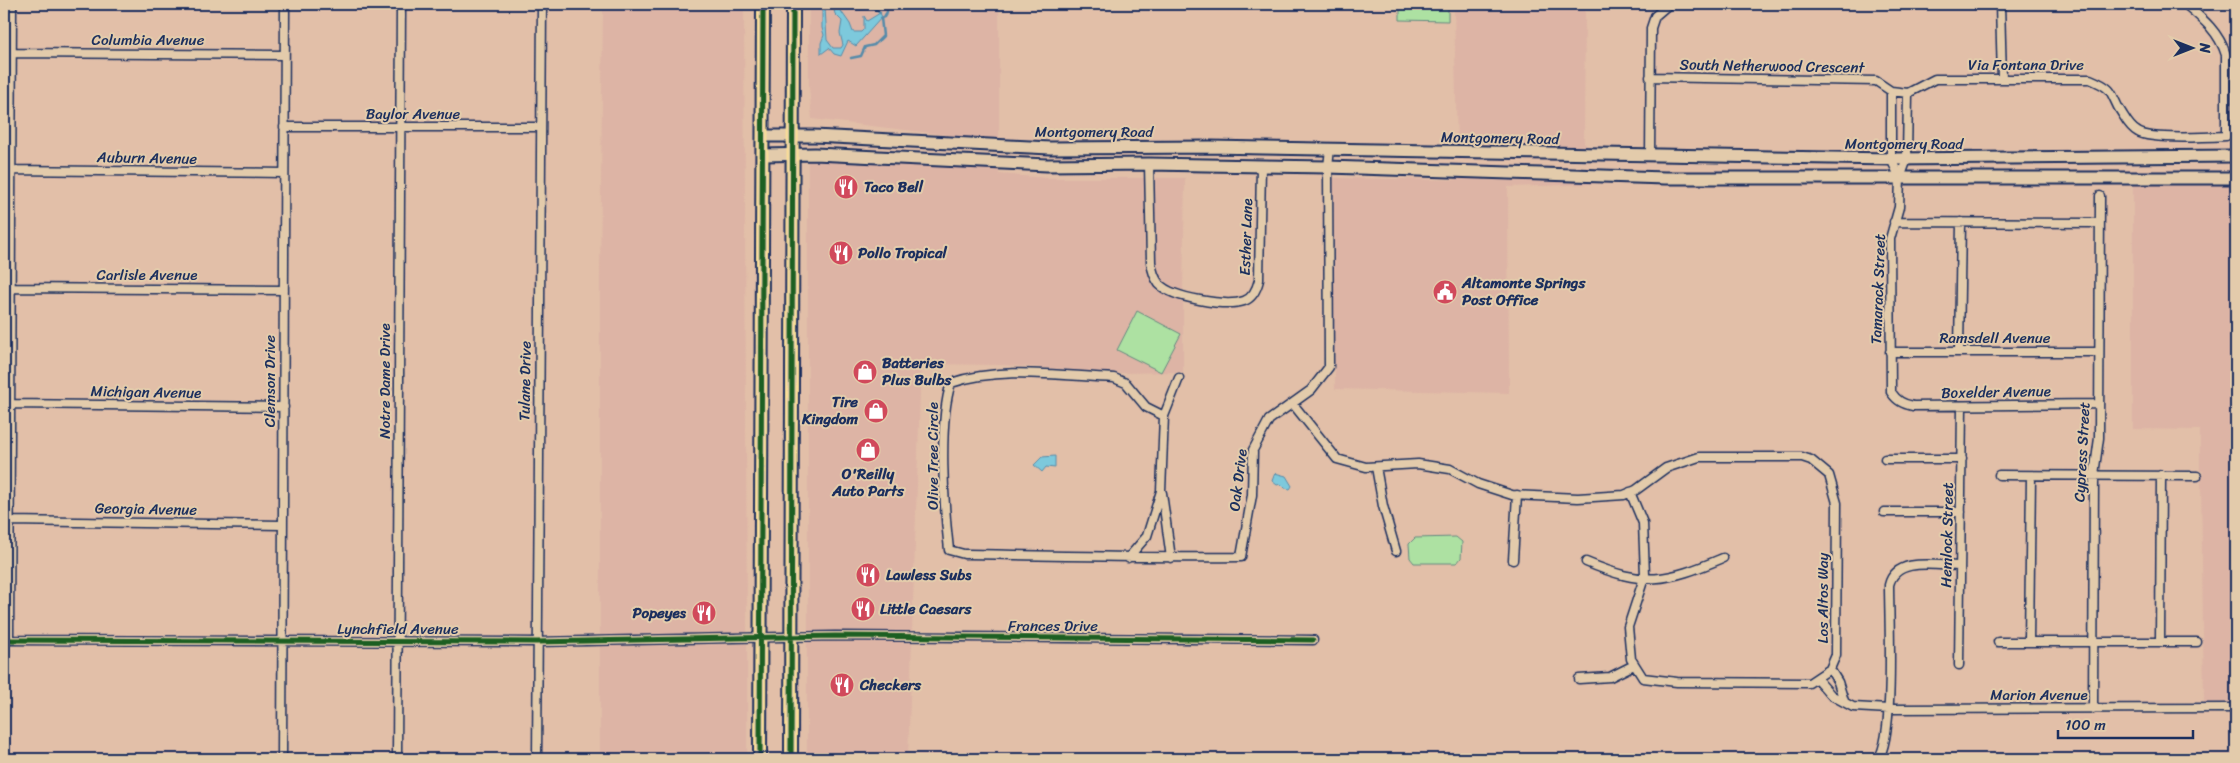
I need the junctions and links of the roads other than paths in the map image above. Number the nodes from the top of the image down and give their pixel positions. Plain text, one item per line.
1 (12, 4) edge
2 (285, 4) edge
3 (401, 4) edge
4 (542, 4) edge
5 (763, 4) edge
6 (793, 4) edge
7 (1669, 4) edge
8 (2000, 4) edge
9 (2184, 4) edge
10 (12, 53) junction
11 (284, 54) junction
12 (1650, 77) junction
13 (2002, 79) junction
14 (1891, 91) junction
15 (1908, 93) junction
16 (284, 127) junction
17 (400, 128) junction
18 (542, 128) junction
19 (763, 136) junction
20 (793, 137) junction
21 (1210, 147) junction
22 (1330, 149) junction
23 (1518, 153) junction
24 (792, 154) junction
25 (763, 155) junction
26 (1650, 156) junction
27 (2236, 156) edge
28 (1755, 157) junction
29 (1891, 159) junction
30 (1907, 159) junction
31 (1149, 164) junction
32 (1261, 166) junction
33 (1328, 167) junction
34 (10, 170) junction
35 (284, 173) junction
36 (1504, 173) junction
37 (1755, 178) junction
38 (1900, 178) junction
39 (2236, 178) edge
40 (2100, 196) dead end
41 (1894, 222) junction
42 (1961, 222) junction
43 (2099, 223) junction
44 (9, 288) junction
45 (284, 290) junction
46 (1959, 351) junction
47 (1890, 352) junction
48 (2099, 352) junction
49 (1179, 378) dead end
50 (1895, 399) joint
51 (9, 404) junction
52 (1292, 404) junction
53 (2099, 404) junction
54 (1962, 406) junction
55 (284, 407) junction
56 (1164, 416) junction
57 (1885, 459) dead end
58 (1962, 459) junction
59 (1376, 467) junction
60 (2094, 475) junction
61 (1999, 476) dead end
62 (2031, 476) junction
63 (2161, 476) junction
64 (2197, 476) dead end
65 (1161, 491) junction
66 (1630, 492) junction
67 (1517, 495) junction
68 (1884, 512) dead end
69 (1961, 512) junction
70 (9, 521) junction
71 (282, 525) junction
72 (1396, 551) dead end
73 (1128, 558) junction
74 (1171, 558) junction
75 (1724, 558) dead end
76 (1513, 560) dead end
77 (1586, 562) dead end
78 (1960, 566) junction
79 (1643, 580) junction
80 (792, 636) junction
81 (760, 639) junction
82 (6, 640) edge
83 (1313, 640) dead end
84 (2094, 641) junction
85 (282, 642) junction
86 (398, 642) junction
87 (537, 642) junction
88 (1998, 642) dead end
89 (2029, 642) junction
90 (2160, 642) junction
91 (2197, 642) dead end
92 (1959, 664) dead end
93 (1634, 665) junction
94 (1830, 668) junction
95 (1579, 678) dead end
96 (1816, 679) junction
97 (1844, 701) junction
98 (2236, 708) edge
99 (1889, 709) junction
100 (2093, 709) junction
101 (282, 759) edge
102 (398, 759) edge
103 (537, 759) edge
104 (760, 759) edge
105 (791, 759) edge
106 (1878, 759) edge

1 - 10 street
2 - 11 street, Clemson Drive
3 - 17 street, Notre Dame Drive
4 - 18 street, Tulane Drive
5 - 19 main road
6 - 20 main road
7 - 12 street
8 - 13 street
9 - 13 street, Via Fontana Drive
10 - 11 street, Columbia Avenue
10 - 34 street
11 - 16 street, Clemson Drive
12 - 14 street, South Netherwood Crescent
12 - 26 street
13 - 15 street, Via Fontana Drive
14 - 15 street
14 - 29 street, Tamarack Street
15 - 30 street, Tamarack Street
16 - 17 street, Baylor Avenue
16 - 35 street, Clemson Drive
17 - 18 street, Baylor Avenue
17 - 86 street, Notre Dame Drive
18 - 87 street, Tulane Drive
19 - 20 main road, Montgomery Road
19 - 25 main road
20 - 21 main road, Montgomery Road
20 - 24 main road
21 - 22 main road, Montgomery Road
21 - 31 main road
22 - 23 main road, Montgomery Road
22 - 33 street, Oak Drive
23 - 26 main road, Montgomery Road
23 - 36 main road
24 - 25 main road
24 - 31 main road
24 - 80 main road
25 - 81 main road
26 - 28 main road, Montgomery Road
27 - 30 main road, Montgomery Road
28 - 29 main road, Montgomery Road
28 - 37 main road
29 - 30 main road, Montgomery Road
29 - 38 street, Tamarack Street
30 - 38 street, Tamarack Street
31 - 32 main road
31 - 32 street, Esther Lane
32 - 33 main road
33 - 36 main road
33 - 52 street, Oak Drive
34 - 35 street, Auburn Avenue
34 - 44 street
35 - 45 street, Clemson Drive
36 - 37 main road
37 - 38 main road
38 - 39 main road
38 - 41 street, Tamarack Street
40 - 43 street, Cypress Street
41 - 42 street
41 - 47 street, Tamarack Street
42 - 43 street
42 - 46 street
43 - 48 street, Cypress Street
44 - 45 street, Carlisle Avenue
44 - 51 street
45 - 55 street, Clemson Drive
46 - 47 street, Ramsdell Avenue
46 - 48 street, Ramsdell Avenue
47 - 50 street, Tamarack Street
48 - 53 street, Cypress Street
49 - 56 street
50 - 54 street, Boxelder Avenue
51 - 55 street, Michigan Avenue
51 - 70 street
52 - 59 street, Los Altos Way
52 - 74 street, Oak Drive
53 - 54 street, Boxelder Avenue
53 - 60 street, Cypress Street
54 - 58 street, Hemlock Street
55 - 71 street, Clemson Drive
56 - 65 street
56 - 73 street, Olive Tree Circle
57 - 58 street
58 - 69 street, Hemlock Street
59 - 67 street, Los Altos Way
59 - 72 street
60 - 62 street
60 - 63 street
60 - 84 street, Cypress Street
61 - 62 street
62 - 89 street
63 - 64 street
63 - 90 street
65 - 73 street
65 - 74 street
66 - 67 street, Los Altos Way
66 - 79 street
66 - 94 street, Los Altos Way
67 - 76 street
68 - 69 street
69 - 78 street, Hemlock Street
70 - 71 street, Georgia Avenue
70 - 82 street
71 - 85 street, Clemson Drive
73 - 74 street, Olive Tree Circle
75 - 79 street
77 - 79 street
78 - 92 street, Hemlock Street
78 - 99 street
79 - 93 street
80 - 81 street, Lynchfield Avenue
80 - 83 street, Frances Drive
80 - 105 main road
81 - 87 street, Lynchfield Avenue
81 - 104 main road
82 - 85 street, Lynchfield Avenue
84 - 89 street
84 - 90 street
84 - 100 street, Cypress Street
85 - 86 street, Lynchfield Avenue
85 - 101 street, Clemson Drive
86 - 87 street, Lynchfield Avenue
86 - 102 street, Notre Dame Drive
87 - 103 street, Tulane Drive
88 - 89 street
90 - 91 street
93 - 95 street
93 - 96 street
94 - 96 street
94 - 97 street
96 - 97 street, Marion Avenue
97 - 99 street, Marion Avenue
98 - 100 street, Marion Avenue
99 - 100 street, Marion Avenue
99 - 106 street

